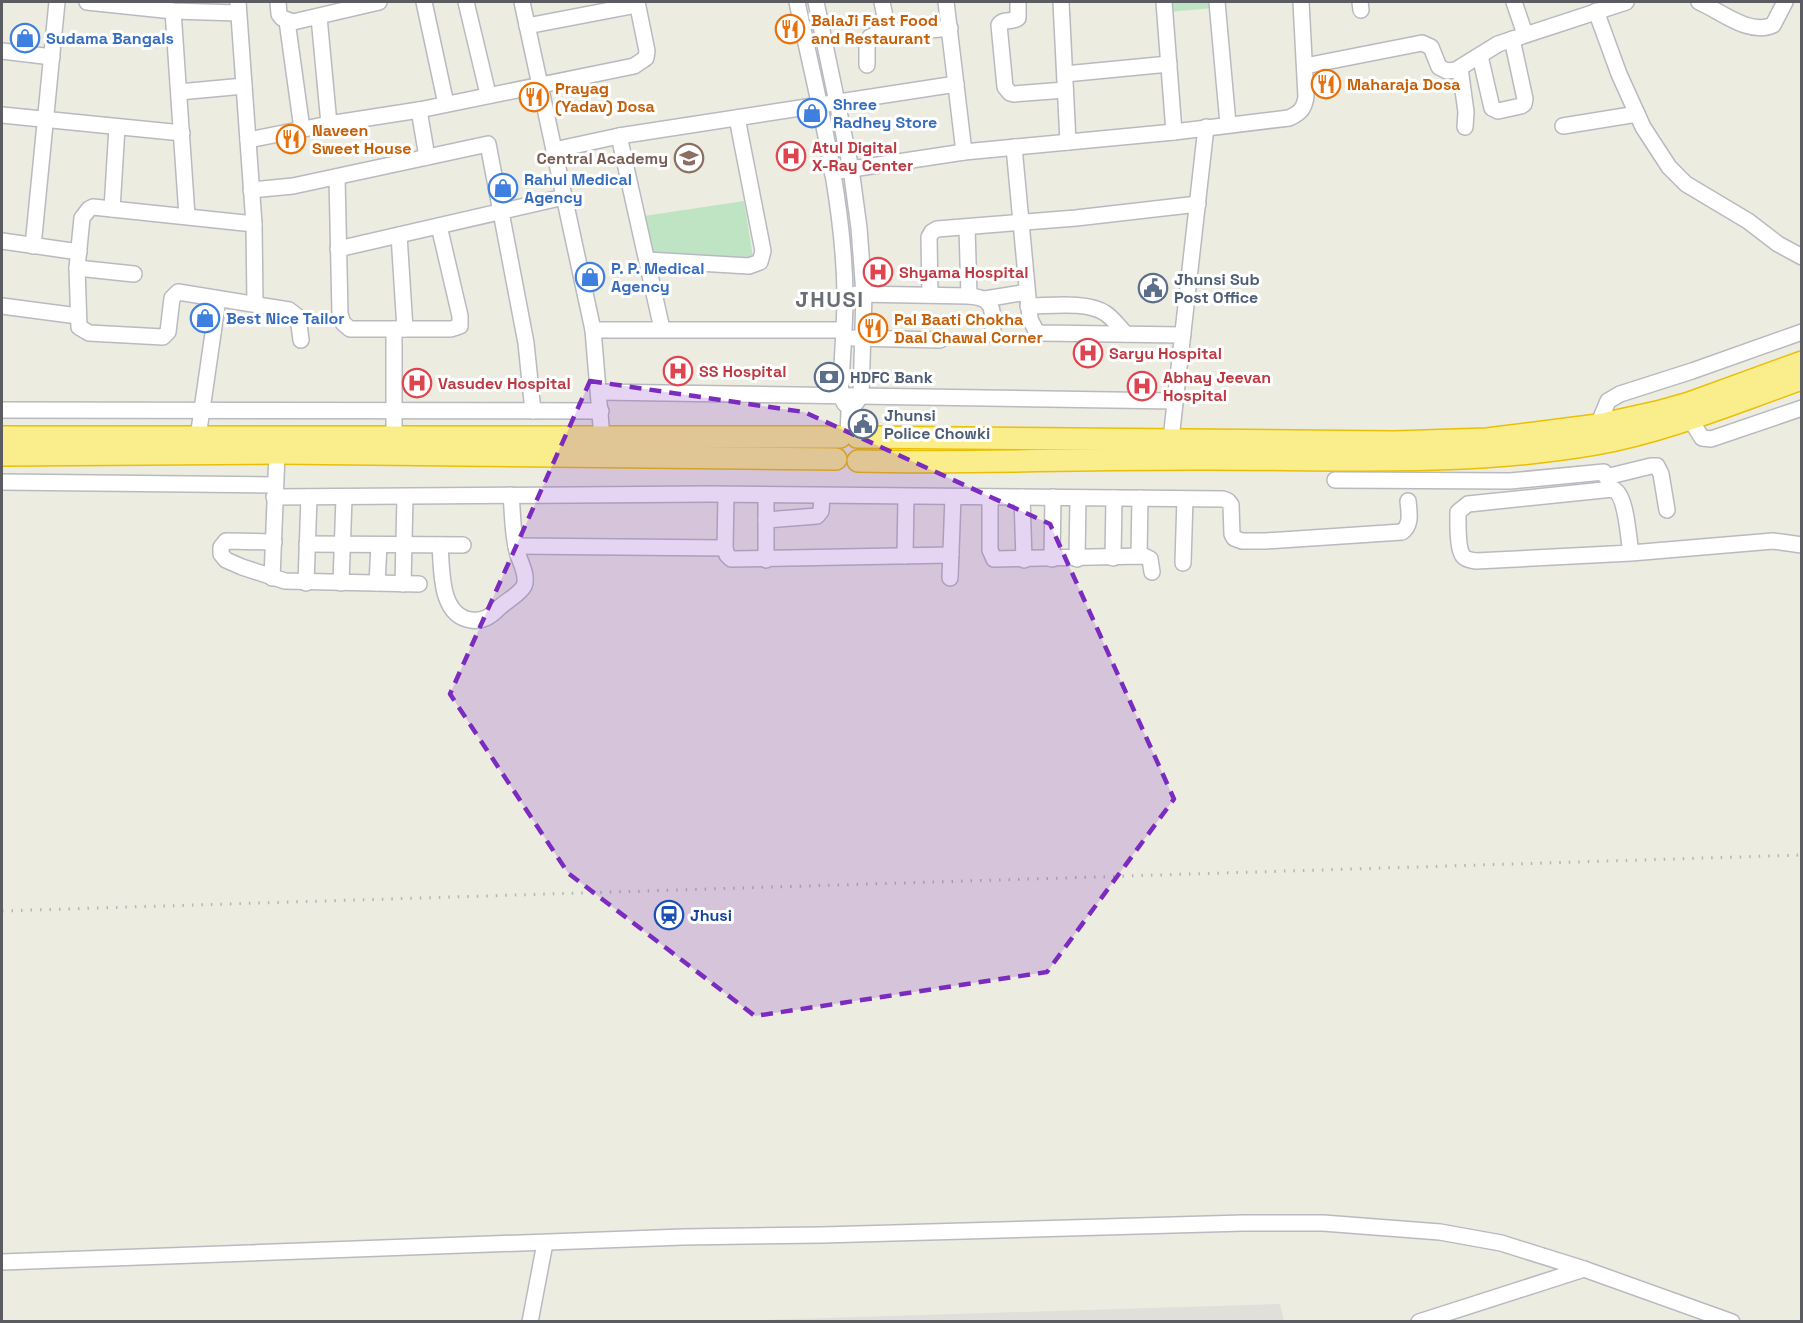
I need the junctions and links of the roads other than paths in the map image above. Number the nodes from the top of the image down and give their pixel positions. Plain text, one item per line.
1 (57, 2) edge
2 (87, 2) edge
3 (278, 2) edge
4 (379, 2) edge
5 (424, 2) edge
6 (466, 2) edge
7 (522, 2) edge
8 (796, 2) edge
9 (816, 2) edge
10 (882, 2) edge
11 (946, 2) edge
12 (1018, 2) edge
13 (1061, 2) edge
14 (1164, 2) edge
15 (1218, 2) edge
16 (1301, 2) edge
17 (1514, 2) edge
18 (1626, 2) edge
19 (1700, 2) edge
20 (1785, 2) edge
21 (637, 3) edge
22 (238, 7) edge
23 (1598, 7) edge
24 (173, 11) junction
25 (319, 17) junction
26 (287, 21) junction
27 (527, 26) junction
28 (889, 28) junction
29 (950, 28) junction
30 (1519, 36) junction
31 (2, 51) edge
32 (1480, 56) junction
33 (52, 57) junction
34 (1169, 64) junction
35 (867, 65) dead end
36 (1305, 66) junction
37 (1460, 68) junction
38 (1065, 74) junction
39 (956, 84) junction
40 (541, 85) junction
41 (244, 86) junction
42 (1065, 90) junction
43 (179, 92) junction
44 (488, 94) junction
45 (838, 102) junction
46 (446, 104) junction
47 (818, 105) junction
48 (419, 110) junction
49 (2, 114) edge
50 (1637, 114) junction
51 (737, 118) junction
52 (45, 120) junction
53 (328, 124) junction
54 (1228, 124) junction
55 (1563, 126) dead end
56 (117, 127) junction
57 (1206, 127) junction
58 (1465, 127) dead end
59 (302, 129) junction
60 (1174, 132) junction
61 (182, 133) junction
62 (619, 136) junction
63 (248, 140) junction
64 (1068, 142) junction
65 (1014, 147) junction
66 (554, 150) junction
67 (964, 152) junction
68 (427, 158) junction
69 (851, 169) junction
70 (832, 172) junction
71 (337, 177) junction
72 (251, 190) junction
73 (564, 197) junction
74 (1198, 204) junction
75 (112, 209) junction
76 (501, 212) junction
77 (187, 216) junction
78 (1020, 223) junction
79 (254, 224) junction
80 (439, 226) junction
81 (967, 227) junction
82 (399, 235) junction
83 (2, 241) edge
84 (33, 246) junction
85 (338, 249) junction
86 (79, 252) junction
87 (1802, 257) edge
88 (647, 260) junction
89 (77, 268) junction
90 (135, 274) dead end
91 (845, 294) junction
92 (864, 294) junction
93 (930, 295) junction
94 (969, 296) junction
95 (218, 299) junction
96 (986, 299) junction
97 (1028, 299) junction
98 (255, 304) junction
99 (2, 306) edge
100 (78, 316) junction
101 (400, 329) junction
102 (662, 329) junction
103 (594, 330) junction
104 (1802, 332) edge
105 (843, 334) junction
106 (993, 334) dead end
107 (1126, 334) junction
108 (1183, 335) junction
109 (863, 338) junction
110 (301, 340) dead end
111 (940, 340) dead end
112 (1802, 362) edge
113 (1802, 379) edge
114 (600, 392) junction
115 (840, 395) junction
116 (861, 396) junction
117 (1175, 401) junction
118 (1802, 408) edge
119 (2, 410) edge
120 (201, 410) junction
121 (393, 410) junction
122 (533, 411) junction
123 (601, 411) junction
124 (849, 412) junction
125 (1696, 429) junction
126 (848, 436) junction
127 (2, 437) edge
128 (198, 437) junction
129 (394, 437) junction
130 (602, 438) junction
131 (1171, 439) junction
132 (1598, 440) junction
133 (2, 455) edge
134 (277, 458) junction
135 (836, 459) junction
136 (858, 461) junction
137 (1605, 476) junction
138 (1335, 480) dead end
139 (2, 482) edge
140 (275, 488) junction
141 (511, 495) junction
142 (726, 495) junction
143 (766, 495) junction
144 (822, 496) junction
145 (906, 496) junction
146 (309, 497) junction
147 (405, 497) junction
148 (953, 497) junction
149 (990, 497) junction
150 (1022, 497) junction
151 (1053, 497) junction
152 (344, 498) junction
153 (1078, 498) junction
154 (1114, 498) junction
155 (1140, 498) junction
156 (1185, 499) junction
157 (1408, 501) dead end
158 (1667, 510) dead end
159 (766, 520) junction
160 (274, 542) junction
161 (307, 544) junction
162 (379, 545) junction
163 (404, 545) junction
164 (440, 545) junction
165 (463, 545) dead end
166 (1802, 545) edge
167 (342, 546) junction
168 (516, 546) junction
169 (725, 548) junction
170 (1631, 553) junction
171 (951, 555) junction
172 (905, 556) junction
173 (1139, 556) junction
174 (1113, 558) junction
175 (1052, 559) junction
176 (1077, 559) junction
177 (766, 560) junction
178 (1023, 560) junction
179 (1183, 563) dead end
180 (1152, 572) dead end
181 (272, 578) junction
182 (950, 578) dead end
183 (306, 583) junction
184 (341, 583) junction
185 (377, 583) junction
186 (403, 584) junction
187 (419, 584) dead end
188 (545, 1243) junction
189 (2, 1262) edge
190 (1584, 1269) junction
191 (530, 1322) edge
192 (1419, 1322) edge
193 (1732, 1322) edge

1 - 33 street
2 - 24 street
3 - 26 street
4 - 25 street
5 - 46 street
6 - 44 street
7 - 27 street
8 - 47 street
9 - 45 street
10 - 28 street
11 - 29 street
12 - 42 street
13 - 38 street
14 - 34 street
15 - 54 street
16 - 36 street
17 - 30 street
18 - 23 street
19 - 20 street
21 - 27 street
21 - 40 street
22 - 24 street
22 - 41 street
23 - 30 street
23 - 50 street
24 - 43 street
25 - 26 street
25 - 53 street
26 - 59 street
27 - 40 street
28 - 29 street
28 - 35 street
29 - 39 street
30 - 32 street
30 - 32 street
31 - 33 street
32 - 37 street
33 - 52 street
34 - 38 street
34 - 60 street
36 - 37 street
36 - 54 street
37 - 58 street
38 - 42 street
39 - 45 street
39 - 67 street
40 - 44 street
40 - 66 street
41 - 43 street
41 - 63 street
42 - 64 street
43 - 61 street
44 - 46 street
45 - 47 street
45 - 69 street
46 - 48 street
47 - 51 street
47 - 70 street
48 - 53 street
48 - 68 street
49 - 52 street
50 - 55 street
50 - 87 street
51 - 62 street
51 - 88 street
52 - 56 street
52 - 84 street
53 - 59 street
54 - 57 street
56 - 61 street
56 - 75 street
57 - 60 street
57 - 74 street
59 - 63 street
60 - 64 street
61 - 77 street
62 - 66 street
62 - 88 street
63 - 72 street
64 - 65 street
65 - 67 street
65 - 78 street
66 - 73 street
67 - 69 street
68 - 71 street
68 - 76 street
69 - 70 street
69 - 92 street
70 - 91 street
71 - 72 street
71 - 85 street
72 - 79 street
73 - 76 street
73 - 103 street
74 - 78 street
74 - 108 street
75 - 77 street
75 - 86 street
76 - 80 street
76 - 122 street
77 - 79 street
78 - 81 street
78 - 97 street
79 - 98 street
80 - 82 street
80 - 101 street
81 - 93 street
81 - 94 street
82 - 85 street
82 - 101 street
83 - 84 street
84 - 86 street
85 - 101 street
86 - 89 street
88 - 102 street
89 - 90 street
89 - 100 street
91 - 92 street
91 - 105 street
92 - 93 street
92 - 109 street
93 - 94 street
94 - 96 street
95 - 98 street
95 - 100 street
95 - 120 street
96 - 97 street
96 - 106 street
97 - 107 street
97 - 107 street
98 - 110 street
99 - 100 street
101 - 121 street
102 - 103 street
102 - 105 street
103 - 114 street
104 - 132 street
105 - 109 street
105 - 115 street
107 - 108 street
108 - 117 street
109 - 111 street
109 - 116 street
112 - 132 highway
113 - 125 highway
114 - 115 street
114 - 123 street
115 - 116 street
115 - 124 street
116 - 117 street
116 - 124 street
117 - 131 street
118 - 125 street
119 - 120 street
120 - 121 street
120 - 128 street
121 - 122 street
121 - 129 street
122 - 123 street
123 - 130 street
124 - 126 street
125 - 132 highway
126 - 130 highway
126 - 131 highway
126 - 135 highway
126 - 136 highway
127 - 128 highway
128 - 129 highway
129 - 130 highway
131 - 132 highway
132 - 136 highway
132 - 137 street
133 - 134 highway
134 - 135 highway
134 - 140 street
135 - 136 highway
137 - 138 street
137 - 158 street
137 - 170 street
137 - 170 street
139 - 140 street
140 - 146 street
140 - 160 street
141 - 142 street
141 - 147 street
141 - 168 street
142 - 143 street
142 - 169 street
143 - 144 street
143 - 159 street
144 - 145 street
144 - 159 street
145 - 148 street
145 - 172 street
146 - 152 street
146 - 161 street
147 - 152 street
147 - 163 street
148 - 149 street
148 - 171 street
149 - 150 street
149 - 178 street
150 - 151 street
150 - 178 street
151 - 153 street
151 - 175 street
152 - 167 street
153 - 154 street
153 - 176 street
154 - 155 street
154 - 174 street
155 - 156 street
155 - 173 street
156 - 157 street
156 - 179 street
159 - 177 street
160 - 181 street
160 - 181 street
161 - 167 street
161 - 183 street
162 - 163 street
162 - 167 street
162 - 185 street
163 - 164 street
163 - 186 street
164 - 165 street
164 - 168 street
166 - 170 street
167 - 184 street
168 - 169 street
169 - 177 street
171 - 172 street
171 - 182 street
172 - 177 street
173 - 174 street
173 - 180 street
174 - 176 street
175 - 176 street
175 - 178 street
181 - 183 street
183 - 184 street
184 - 185 street
185 - 186 street
186 - 187 street
188 - 189 street
188 - 190 street
188 - 191 street
190 - 192 street
190 - 193 street

